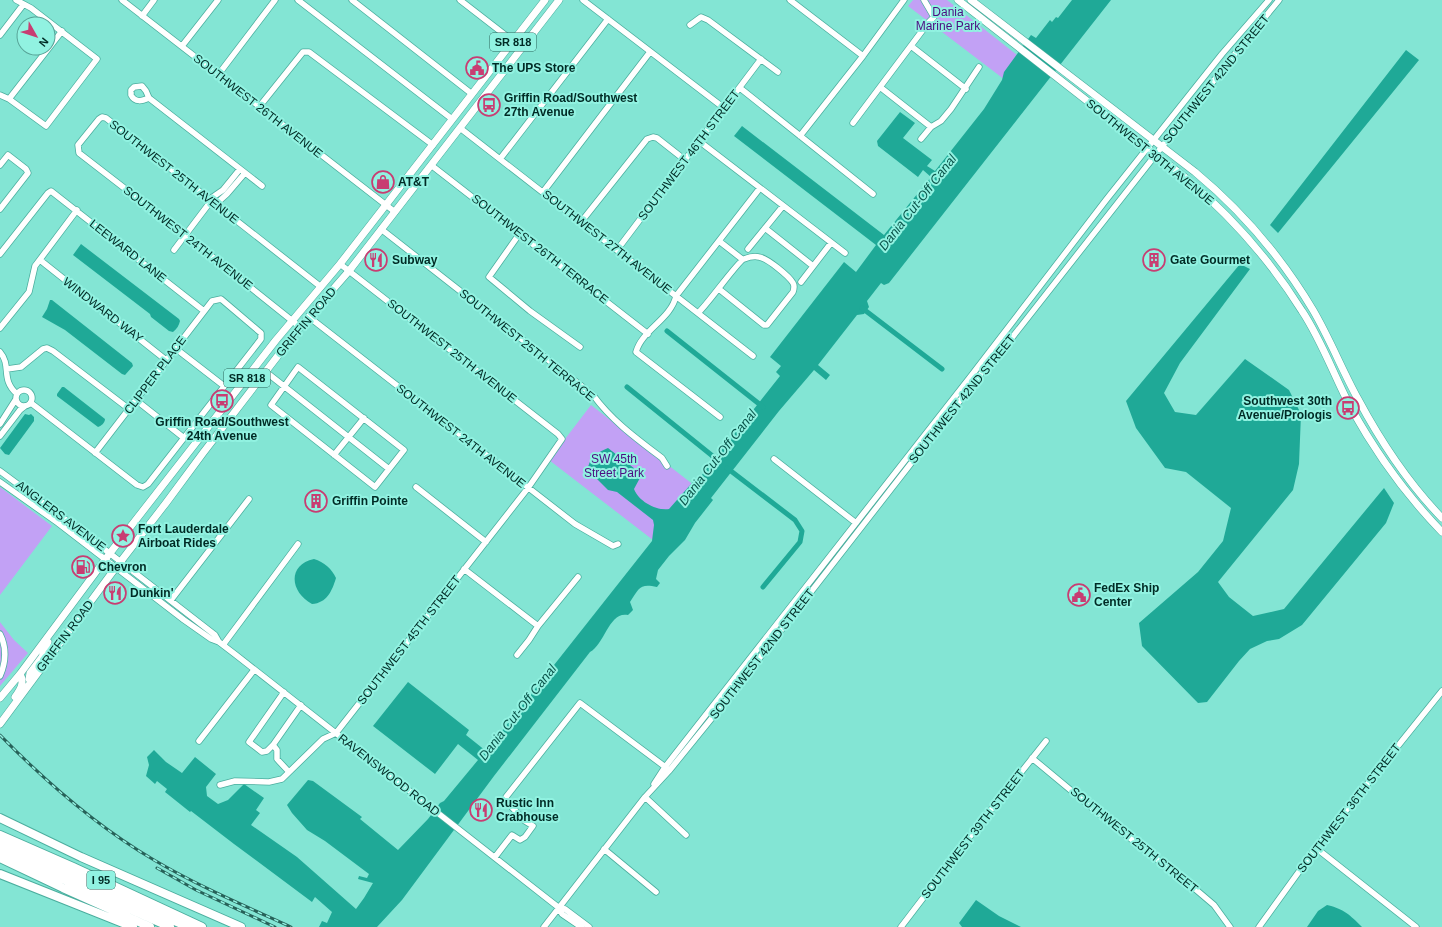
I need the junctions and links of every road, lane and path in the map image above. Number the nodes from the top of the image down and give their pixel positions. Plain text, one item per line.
1 (16, 0) edge
2 (122, 0) edge
3 (154, 0) edge
4 (218, 0) edge
5 (275, 0) edge
6 (298, 0) edge
7 (352, 0) edge
8 (460, 0) edge
9 (545, 0) edge
10 (559, 0) edge
11 (583, 0) edge
12 (790, 0) edge
13 (904, 0) edge
14 (924, 0) edge
15 (958, 0) edge
16 (971, 0) edge
17 (1269, 0) edge
18 (1279, 0) edge
19 (23, 5) junction
20 (142, 16) junction
21 (608, 19) junction
22 (690, 25) dead end
23 (62, 31) junction
24 (0, 35) edge
25 (513, 41) junction
26 (182, 46) junction
27 (911, 46) junction
28 (522, 48) junction
29 (650, 52) junction
30 (863, 56) junction
31 (762, 59) junction
32 (979, 67) dead end
33 (778, 72) dead end
34 (218, 75) junction
35 (880, 87) junction
36 (740, 88) junction
37 (966, 89) junction
38 (472, 94) junction
39 (0, 95) edge
40 (149, 98) dead end
41 (9, 99) junction
42 (259, 107) junction
43 (462, 107) junction
44 (724, 108) junction
45 (102, 117) joint
46 (452, 120) junction
47 (853, 123) dead end
48 (931, 127) junction
49 (460, 128) junction
50 (800, 136) junction
51 (920, 139) dead end
52 (1154, 140) junction
53 (450, 141) junction
54 (699, 142) junction
55 (432, 145) junction
56 (1162, 146) junction
57 (1148, 148) junction
58 (1156, 154) junction
59 (500, 159) junction
60 (685, 160) junction
61 (432, 164) junction
62 (0, 165) edge
63 (240, 169) junction
64 (245, 173) junction
65 (233, 183) junction
66 (262, 186) dead end
67 (760, 188) junction
68 (543, 192) junction
69 (873, 194) dead end
70 (212, 201) junction
71 (386, 205) junction
72 (783, 206) junction
73 (0, 209) edge
74 (77, 210) junction
75 (395, 212) junction
76 (581, 222) junction
77 (765, 228) junction
78 (381, 229) junction
79 (520, 234) junction
80 (185, 235) junction
81 (719, 241) junction
82 (832, 243) junction
83 (748, 249) dead end
84 (174, 250) dead end
85 (617, 250) junction
86 (845, 253) dead end
87 (0, 254) edge
88 (742, 259) junction
89 (40, 260) junction
90 (340, 264) junction
91 (813, 266) junction
92 (349, 271) junction
93 (801, 282) dead end
94 (321, 287) junction
95 (719, 289) junction
96 (676, 296) junction
97 (204, 310) junction
98 (698, 313) junction
99 (309, 317) junction
100 (292, 320) junction
101 (300, 327) junction
102 (0, 328) edge
103 (648, 334) junction
104 (580, 347) dead end
105 (175, 348) junction
106 (0, 352) edge
107 (753, 356) dead end
108 (166, 360) junction
109 (258, 364) junction
110 (7, 369) junction
111 (266, 372) junction
112 (224, 386) junction
113 (284, 386) junction
114 (17, 397) junction
115 (136, 400) junction
116 (231, 400) junction
117 (31, 403) junction
118 (241, 403) junction
119 (25, 406) junction
120 (129, 409) junction
121 (8, 412) junction
122 (14, 417) junction
123 (720, 417) dead end
124 (364, 418) junction
125 (2, 427) edge
126 (0, 436) edge
127 (349, 437) junction
128 (184, 438) junction
129 (562, 439) joint
130 (207, 447) junction
131 (95, 453) junction
132 (334, 455) junction
133 (774, 459) dead end
134 (667, 466) dead end
135 (389, 469) junction
136 (0, 472) edge
137 (0, 482) edge
138 (888, 482) junction
139 (416, 487) dead end
140 (528, 488) junction
141 (884, 497) junction
142 (249, 499) dead end
143 (1442, 518) edge
144 (856, 523) junction
145 (1442, 532) edge
146 (486, 542) junction
147 (298, 544) dead end
148 (618, 544) dead end
149 (108, 557) junction
150 (121, 562) junction
151 (116, 568) junction
152 (464, 569) junction
153 (578, 577) dead end
154 (171, 600) junction
155 (787, 610) junction
156 (785, 624) junction
157 (538, 626) junction
158 (52, 632) junction
159 (0, 634) edge
160 (221, 644) junction
161 (517, 655) dead end
162 (254, 670) junction
163 (20, 674) junction
164 (0, 676) edge
165 (31, 682) junction
166 (1442, 691) edge
167 (284, 692) junction
168 (0, 698) edge
169 (301, 705) junction
170 (7, 714) junction
171 (0, 724) edge
172 (336, 733) junction
173 (199, 741) dead end
174 (1046, 741) dead end
175 (273, 745) junction
176 (1032, 758) junction
177 (667, 769) junction
178 (289, 772) junction
179 (220, 785) dead end
180 (645, 797) junction
181 (0, 818) edge
182 (686, 834) dead end
183 (0, 835) edge
184 (0, 843) edge
185 (1316, 848) junction
186 (604, 849) junction
187 (0, 851) edge
188 (495, 857) junction
189 (0, 858) edge
190 (0, 874) edge
191 (656, 892) dead end
192 (558, 908) junction
193 (133, 927) edge
194 (150, 927) edge
195 (170, 927) edge
196 (188, 927) edge
197 (202, 927) edge
198 (241, 927) edge
199 (544, 927) edge
200 (581, 927) edge
201 (589, 927) edge
202 (901, 927) edge
203 (1230, 927) edge
204 (1259, 927) edge
205 (1416, 927) edge

1 - 19 street
2 - 20 street, SOUTHWEST 26TH AVENUE
3 - 20 street
4 - 26 street
5 - 34 street
6 - 46 street
7 - 38 street
8 - 25 street
9 - 25 main road, GRIFFIN ROAD / SR 818
10 - 28 main road, GRIFFIN ROAD / SR 818
11 - 21 street
12 - 30 street
13 - 30 street
14 - 27 street
15 - 57 main road, SOUTHWEST 30TH AVENUE
16 - 52 main road, SOUTHWEST 30TH AVENUE
17 - 52 street, SOUTHWEST 42ND STREET
18 - 56 street, SOUTHWEST 42ND STREET
19 - 23 street
19 - 24 street
20 - 26 street, SOUTHWEST 26TH AVENUE
21 - 29 street
21 - 59 street
22 - 31 street
23 - 41 street
23 - 41 street
25 - 28 street
25 - 38 main road, GRIFFIN ROAD / SR 818
26 - 34 street, SOUTHWEST 26TH AVENUE
27 - 35 street
27 - 37 street
28 - 49 main road, GRIFFIN ROAD / SR 818
29 - 44 street
29 - 68 street
30 - 50 street
31 - 33 street
31 - 36 street, SOUTHWEST 46TH STREET
32 - 37 street
34 - 42 street, SOUTHWEST 26TH AVENUE
35 - 47 street
35 - 48 street
36 - 44 street, SOUTHWEST 46TH STREET
36 - 50 street
37 - 48 street
38 - 43 main road, GRIFFIN ROAD / SR 818
39 - 41 street
40 - 63 street
42 - 55 street
42 - 71 street, SOUTHWEST 26TH AVENUE
43 - 46 main road, GRIFFIN ROAD / SR 818
43 - 49 main road
44 - 54 street, SOUTHWEST 46TH STREET
45 - 70 street, SOUTHWEST 25TH AVENUE
45 - 80 street, SOUTHWEST 24TH AVENUE
46 - 53 main road
46 - 55 main road, GRIFFIN ROAD / SR 818
48 - 51 street
49 - 53 main road, GRIFFIN ROAD / SR 818
49 - 59 street, SOUTHWEST 27TH AVENUE
50 - 69 street
52 - 56 main road, SOUTHWEST 30TH AVENUE
52 - 57 street, SOUTHWEST 42ND STREET
53 - 61 main road, GRIFFIN ROAD / SR 818
54 - 60 street, SOUTHWEST 46TH STREET
54 - 67 street
55 - 71 main road, GRIFFIN ROAD / SR 818
56 - 58 street, SOUTHWEST 42ND STREET
56 - 143 main road, SOUTHWEST 30TH AVENUE
57 - 58 main road, SOUTHWEST 30TH AVENUE
57 - 138 street, SOUTHWEST 42ND STREET
58 - 141 street, SOUTHWEST 42ND STREET
58 - 145 main road, SOUTHWEST 30TH AVENUE
59 - 68 street, SOUTHWEST 27TH AVENUE
60 - 76 street
60 - 85 street, SOUTHWEST 46TH STREET
61 - 75 main road, GRIFFIN ROAD / SR 818
61 - 79 street, SOUTHWEST 26TH TERRACE
62 - 73 street
63 - 64 street
63 - 65 street
64 - 65 street
64 - 66 street
65 - 70 street
67 - 72 street
67 - 81 street
68 - 76 street, SOUTHWEST 27TH AVENUE
70 - 80 street
70 - 94 street, SOUTHWEST 25TH AVENUE
71 - 75 street, SOUTHWEST 26TH AVENUE
71 - 90 main road, GRIFFIN ROAD / SR 818
72 - 77 street
72 - 82 street
74 - 87 street, LEEWARD LANE
74 - 89 street
74 - 97 street, LEEWARD LANE
75 - 78 main road, GRIFFIN ROAD / SR 818
76 - 85 street, SOUTHWEST 27TH AVENUE
77 - 83 street
77 - 91 street
78 - 92 main road, GRIFFIN ROAD / SR 818
78 - 134 street, SOUTHWEST 25TH TERRACE
79 - 103 street, SOUTHWEST 26TH TERRACE
79 - 104 street
80 - 84 street
80 - 100 street, SOUTHWEST 24TH AVENUE
81 - 88 street
81 - 96 street
82 - 86 street
82 - 91 street
85 - 96 street, SOUTHWEST 27TH AVENUE
88 - 95 street
88 - 95 street
89 - 102 street
89 - 108 street, WINDWARD WAY
90 - 92 street, SOUTHWEST 25TH AVENUE
90 - 94 main road, GRIFFIN ROAD / SR 818
91 - 93 street
92 - 99 main road, GRIFFIN ROAD / SR 818
92 - 129 street, SOUTHWEST 25TH AVENUE
94 - 100 main road, GRIFFIN ROAD / SR 818
95 - 98 street
96 - 98 street, SOUTHWEST 27TH AVENUE
96 - 103 street
97 - 105 street, CLIPPER PLACE
97 - 112 street, CLIPPER PLACE
98 - 107 street, SOUTHWEST 27TH AVENUE
99 - 101 main road, GRIFFIN ROAD / SR 818
99 - 140 street, SOUTHWEST 24TH AVENUE
100 - 101 street, SOUTHWEST 24TH AVENUE
100 - 109 main road, GRIFFIN ROAD / SR 818
101 - 111 main road, GRIFFIN ROAD / SR 818
103 - 123 street
105 - 108 street, CLIPPER PLACE
105 - 112 street
106 - 110 street
108 - 115 street, CLIPPER PLACE
109 - 116 main road, GRIFFIN ROAD / SR 818
109 - 118 main road
110 - 114 street
110 - 120 street
111 - 113 street
111 - 118 main road, GRIFFIN ROAD / SR 818
112 - 128 street
113 - 124 street
113 - 127 street
113 - 132 street
114 - 117 street
114 - 119 street
114 - 121 street
115 - 120 street, CLIPPER PLACE
115 - 128 street
116 - 130 main road
116 - 149 main road, GRIFFIN ROAD / SR 818
117 - 119 street
117 - 131 street
118 - 130 main road, GRIFFIN ROAD / SR 818
119 - 122 street
120 - 131 street, CLIPPER PLACE
121 - 122 street
121 - 125 street
122 - 125 street
124 - 127 street
124 - 135 street
125 - 126 street
127 - 132 street
127 - 135 street
128 - 131 street
129 - 140 street, SOUTHWEST 45TH STREET
130 - 150 main road, GRIFFIN ROAD / SR 818
132 - 135 street
133 - 144 street
136 - 149 street, ANGLERS AVENUE
137 - 149 street, ANGLERS AVENUE
138 - 141 street
138 - 144 street, SOUTHWEST 42ND STREET
139 - 146 street
140 - 146 street, SOUTHWEST 45TH STREET
140 - 148 street, SOUTHWEST 24TH AVENUE
141 - 156 street, SOUTHWEST 42ND STREET
142 - 154 street
144 - 155 street, SOUTHWEST 42ND STREET
146 - 152 street, SOUTHWEST 45TH STREET
147 - 160 street
149 - 150 street, ANGLERS AVENUE
149 - 151 street, ANGLERS AVENUE
149 - 158 main road, GRIFFIN ROAD / SR 818
150 - 151 main road, GRIFFIN ROAD / SR 818
150 - 154 street, RAVENSWOOD ROAD
151 - 160 street, RAVENSWOOD ROAD
151 - 165 main road, GRIFFIN ROAD / SR 818
152 - 157 street
152 - 172 street, SOUTHWEST 45TH STREET
153 - 157 street
154 - 160 street, RAVENSWOOD ROAD
155 - 156 street
155 - 177 street, SOUTHWEST 42ND STREET
156 - 177 street, SOUTHWEST 42ND STREET
157 - 161 street
158 - 163 main road, GRIFFIN ROAD / SR 818
158 - 165 main road
159 - 164 street
160 - 162 street, RAVENSWOOD ROAD
162 - 167 street, RAVENSWOOD ROAD
162 - 173 street
163 - 168 main road, GRIFFIN ROAD / SR 818
163 - 170 main road
165 - 170 main road, GRIFFIN ROAD / SR 818
166 - 185 street, SOUTHWEST 36TH STREET
167 - 169 street, RAVENSWOOD ROAD
167 - 175 street
169 - 172 street, RAVENSWOOD ROAD
169 - 175 street
170 - 171 main road, GRIFFIN ROAD / SR 818
172 - 178 street, SOUTHWEST 45TH STREET
172 - 188 street, RAVENSWOOD ROAD
174 - 176 street, SOUTHWEST 39TH STREET
175 - 178 street
176 - 202 street, SOUTHWEST 39TH STREET
176 - 203 street, SOUTHWEST 25TH STREET
177 - 180 street, SOUTHWEST 42ND STREET
177 - 188 street
178 - 179 street, SOUTHWEST 45TH STREET
180 - 182 street
180 - 186 street, SOUTHWEST 42ND STREET
181 - 198 highway
183 - 197 highway, I 95
184 - 196 highway
185 - 204 street, SOUTHWEST 36TH STREET
185 - 205 street
186 - 191 street
186 - 192 street, SOUTHWEST 42ND STREET
187 - 195 highway
188 - 192 street, RAVENSWOOD ROAD
189 - 194 highway, I 95
190 - 193 highway
192 - 199 street, SOUTHWEST 42ND STREET
192 - 200 street, RAVENSWOOD ROAD
192 - 201 street, RAVENSWOOD ROAD

